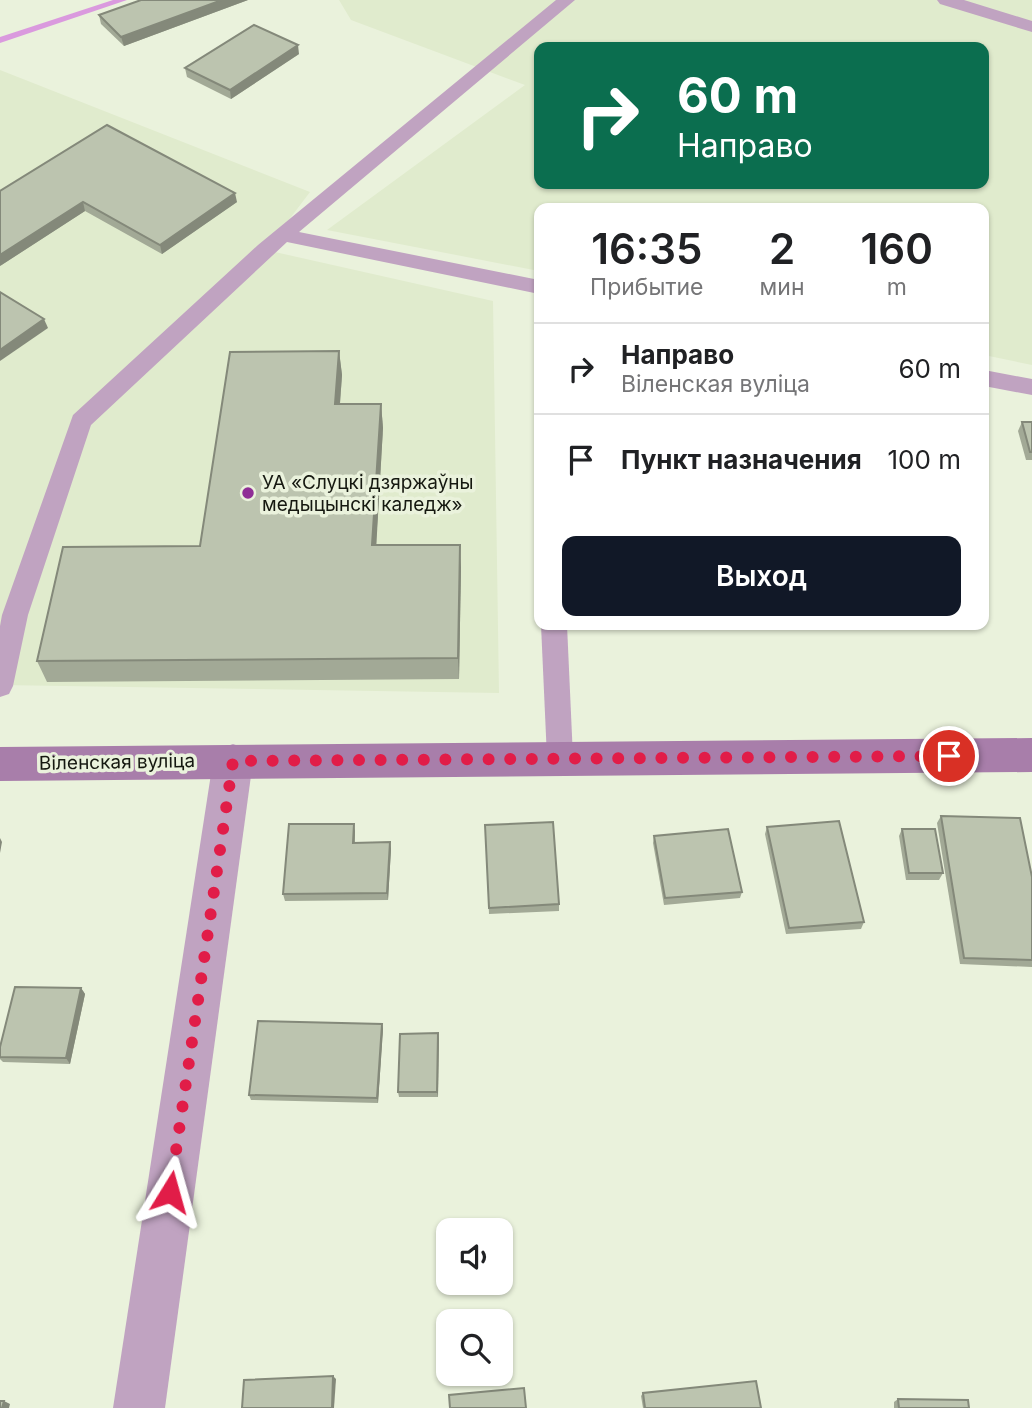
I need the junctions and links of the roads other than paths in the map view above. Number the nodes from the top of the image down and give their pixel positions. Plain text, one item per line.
1 (566, 0) edge
2 (946, 0) edge
3 (1032, 27) edge
4 (283, 235) junction
5 (534, 286) edge
6 (989, 379) edge
7 (1030, 385) edge
8 (554, 630) edge
9 (0, 686) edge
10 (1032, 755) edge
11 (560, 758) junction
12 (233, 761) junction
13 (0, 764) edge
14 (139, 1408) edge

1 - 4 lane
2 - 3 lane
4 - 5 lane
4 - 9 lane
6 - 7 lane
8 - 11 lane
10 - 11 main road, Віленская вуліца
11 - 12 main road, Віленская вуліца
12 - 13 main road, Віленская вуліца
12 - 14 street

